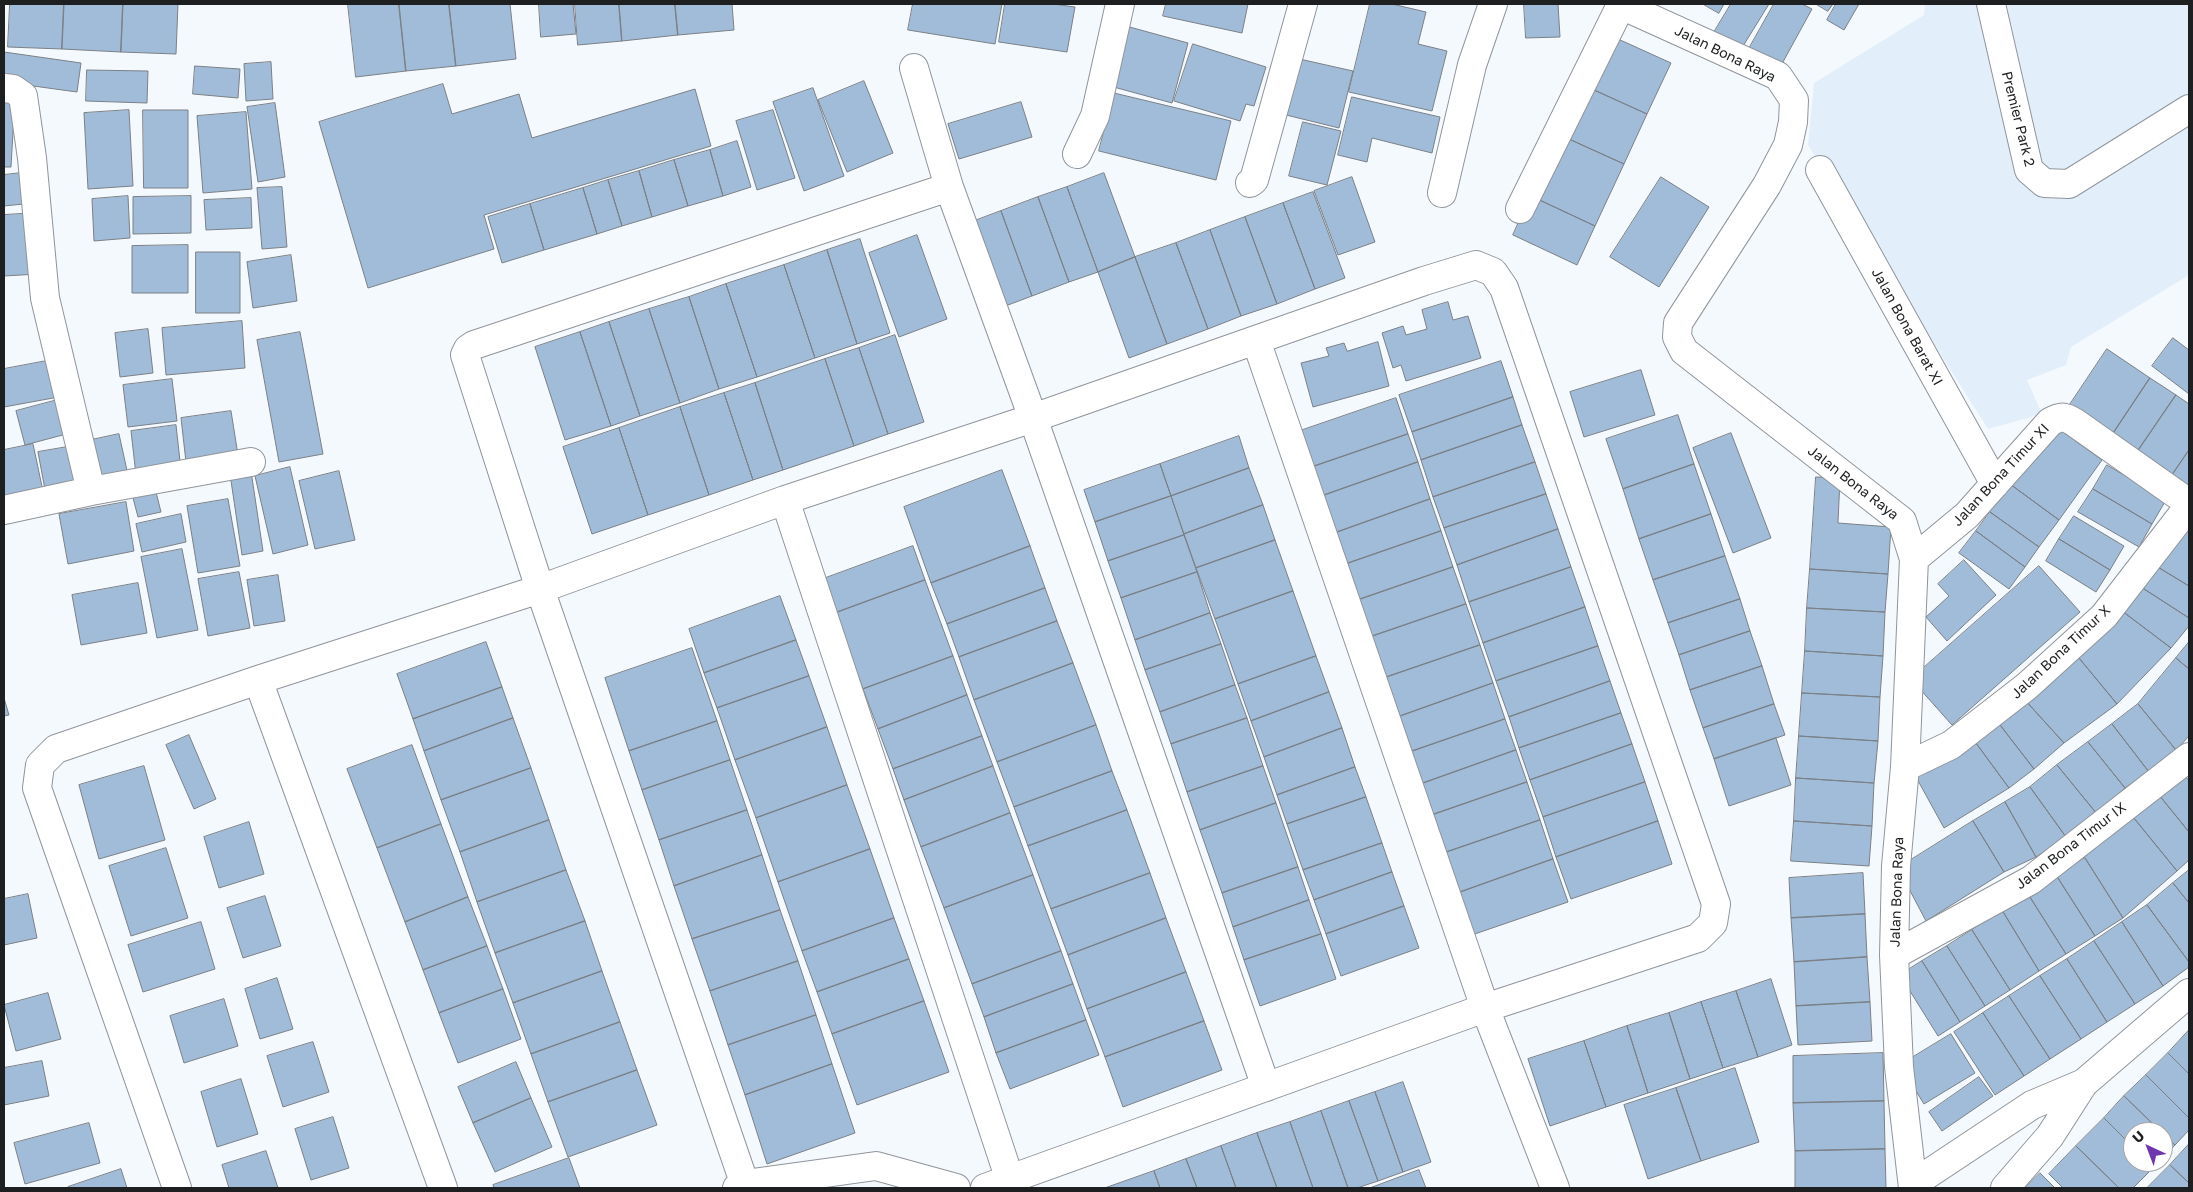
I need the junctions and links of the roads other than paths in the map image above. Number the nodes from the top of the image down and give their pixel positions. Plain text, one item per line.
1 (1120, 4) edge
2 (1302, 4) edge
3 (1493, 4) edge
4 (1620, 4) edge
5 (1990, 4) edge
6 (914, 68) dead end
7 (4, 88) edge
8 (2189, 109) edge
9 (1077, 154) dead end
10 (1820, 170) dead end
11 (1250, 183) dead end
12 (949, 187) junction
13 (1442, 193) dead end
14 (1520, 209) dead end
15 (1256, 340) junction
16 (1033, 418) junction
17 (251, 462) dead end
18 (1995, 484) junction
19 (91, 491) junction
20 (785, 500) junction
21 (2189, 505) edge
22 (4, 510) edge
23 (1914, 559) junction
24 (540, 589) junction
25 (258, 680) junction
26 (2189, 757) edge
27 (1905, 767) junction
28 (1894, 955) junction
29 (2189, 993) edge
30 (1485, 1008) junction
31 (2084, 1082) junction
32 (1266, 1087) junction
33 (998, 1184) edge
34 (1913, 1186) edge
35 (743, 1187) edge
36 (177, 1188) edge
37 (443, 1188) edge
38 (956, 1188) edge
39 (1555, 1188) edge
40 (2005, 1188) edge

1 - 9 street
2 - 11 street
3 - 13 street
4 - 14 street
4 - 23 street, Jalan Bona Raya
5 - 8 street, Premier Park 2
6 - 12 street
7 - 19 street
10 - 18 street, Jalan Bona Barat XI
12 - 16 street
12 - 24 street
15 - 16 street
15 - 30 street
15 - 30 street
16 - 20 street
16 - 32 street
17 - 19 street
18 - 21 street, Jalan Bona Timur XI
18 - 23 street, Jalan Bona Timur XI
19 - 22 street
20 - 24 street
20 - 33 street
21 - 27 street, Jalan Bona Timur X
23 - 27 street, Jalan Bona Raya
24 - 25 street
24 - 35 street
25 - 36 street
25 - 37 street
26 - 28 street, Jalan Bona Timur IX
27 - 28 street, Jalan Bona Raya
28 - 34 street, Jalan Bona Raya
29 - 31 street
30 - 32 street
30 - 39 street
31 - 34 street
31 - 40 street
32 - 33 street
35 - 38 street

